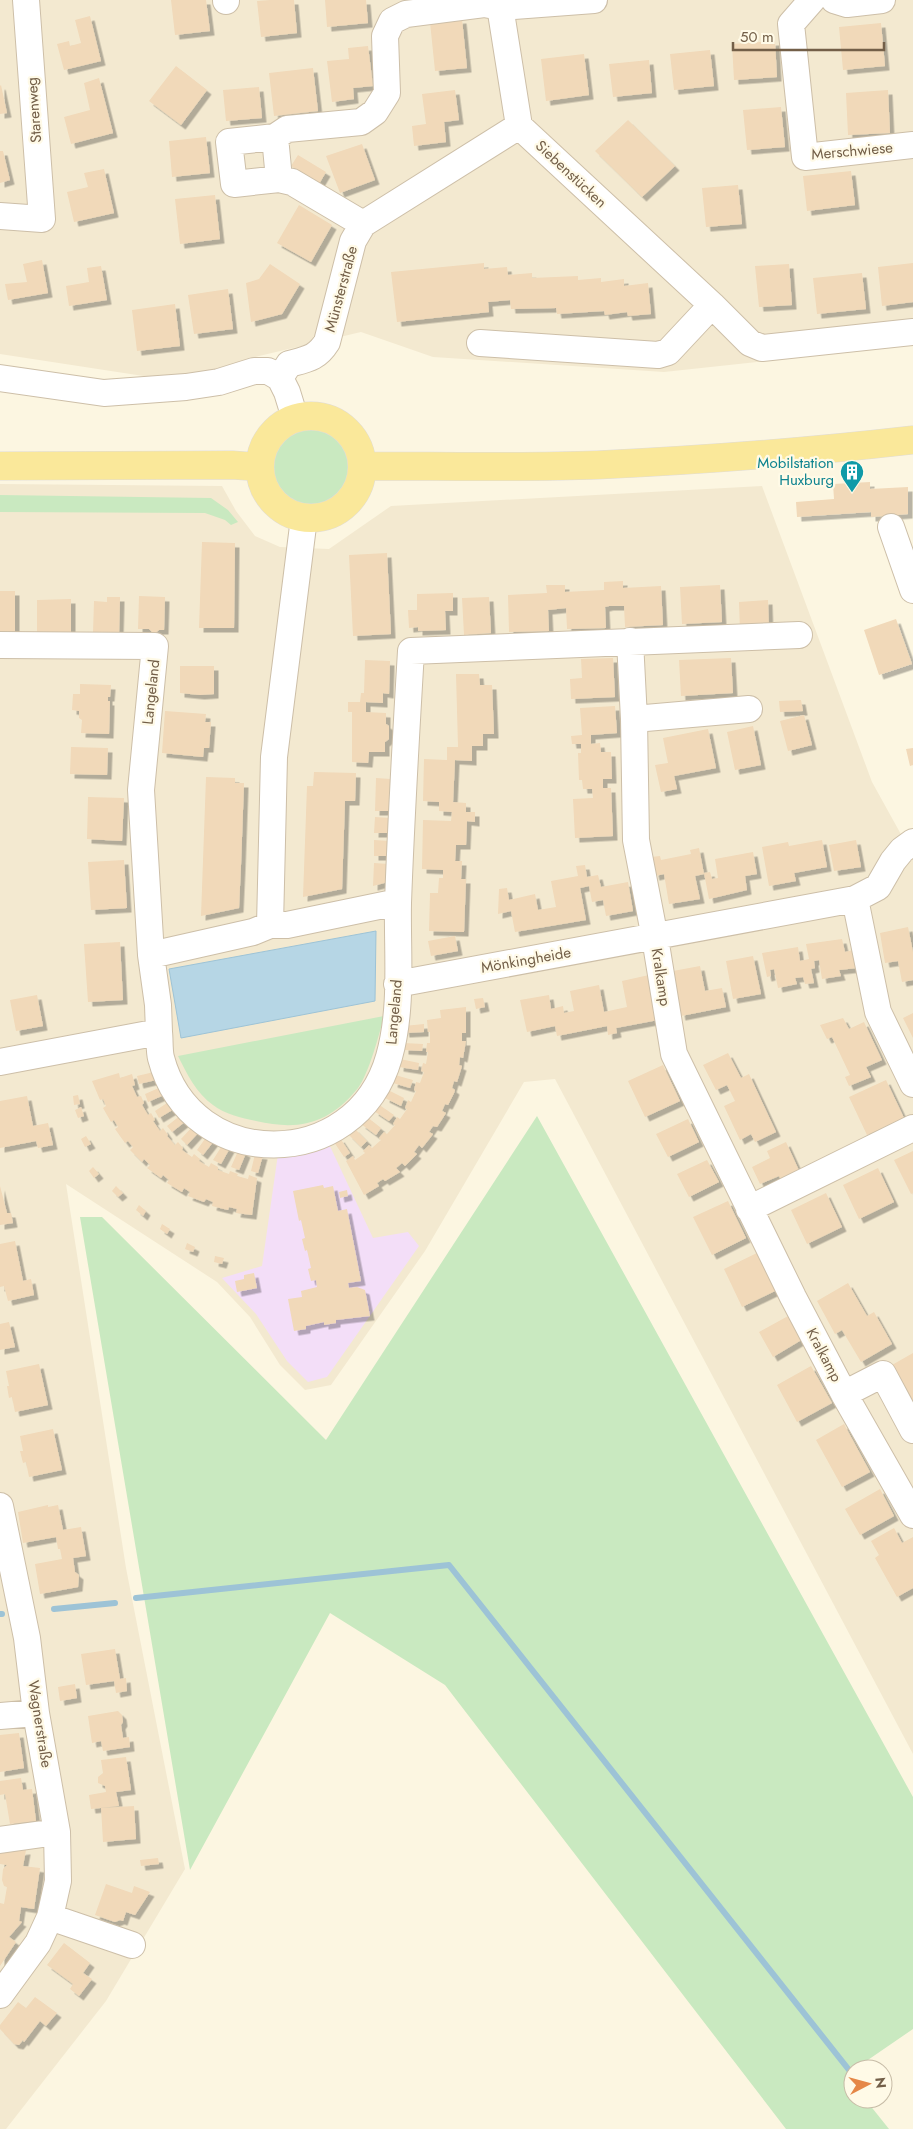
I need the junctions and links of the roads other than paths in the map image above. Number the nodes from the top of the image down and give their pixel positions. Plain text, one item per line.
1 (26, 0) edge
2 (594, 0) edge
3 (812, 0) edge
4 (834, 0) edge
5 (882, 0) edge
6 (500, 3) edge
7 (519, 126) junction
8 (274, 137) junction
9 (913, 146) edge
10 (279, 180) junction
11 (0, 216) edge
12 (363, 224) junction
13 (712, 305) junction
14 (913, 332) edge
15 (480, 343) dead end
16 (0, 378) edge
17 (280, 378) junction
18 (295, 418) junction
19 (913, 440) edge
20 (0, 466) edge
21 (362, 466) junction
22 (260, 467) junction
23 (304, 518) junction
24 (890, 527) dead end
25 (913, 590) edge
26 (800, 634) dead end
27 (630, 641) junction
28 (0, 645) edge
29 (748, 709) dead end
30 (634, 719) junction
31 (913, 842) edge
32 (855, 899) junction
33 (398, 902) junction
34 (270, 926) junction
35 (655, 938) junction
36 (151, 955) junction
37 (397, 984) junction
38 (160, 1032) junction
39 (0, 1062) edge
40 (912, 1078) edge
41 (913, 1128) edge
42 (749, 1209) junction
43 (844, 1394) junction
44 (913, 1430) edge
45 (910, 1503) edge
46 (0, 1507) edge
47 (36, 1713) junction
48 (0, 1716) edge
49 (58, 1832) junction
50 (0, 1840) edge
51 (50, 1917) junction
52 (132, 1946) dead end
53 (0, 1995) edge

1 - 11 street, Starenweg
2 - 6 street
3 - 9 street, Merschwiese
4 - 5 street
6 - 7 street
6 - 8 street
7 - 12 street
7 - 13 street, Siebenstücken
8 - 10 street
8 - 10 street
10 - 12 street
12 - 17 street, Münsterstraße
13 - 14 street, Siebenstücken
13 - 15 street
16 - 17 street
17 - 18 street
18 - 21 main road
18 - 22 main road
19 - 21 main road
20 - 22 main road
21 - 23 main road
22 - 23 main road
23 - 34 street
24 - 25 street
26 - 27 street
27 - 30 street
27 - 33 street, Langeland
28 - 36 street, Langeland
29 - 30 street
30 - 35 street
31 - 32 street, Mönkingheide
32 - 35 street, Mönkingheide
32 - 40 street
33 - 34 street
33 - 37 street, Langeland
34 - 36 street
35 - 37 street, Mönkingheide
35 - 42 street, Kralkamp
36 - 38 street, Langeland
37 - 38 street, Langeland
38 - 39 street
41 - 42 street
42 - 43 street, Kralkamp
43 - 44 street
43 - 45 street, Kralkamp
46 - 47 street, Wagnerstraße
47 - 48 street
47 - 49 street, Wagnerstraße
49 - 50 street
49 - 51 street, Wagnerstraße
51 - 52 street
51 - 53 street, Wagnerstraße

